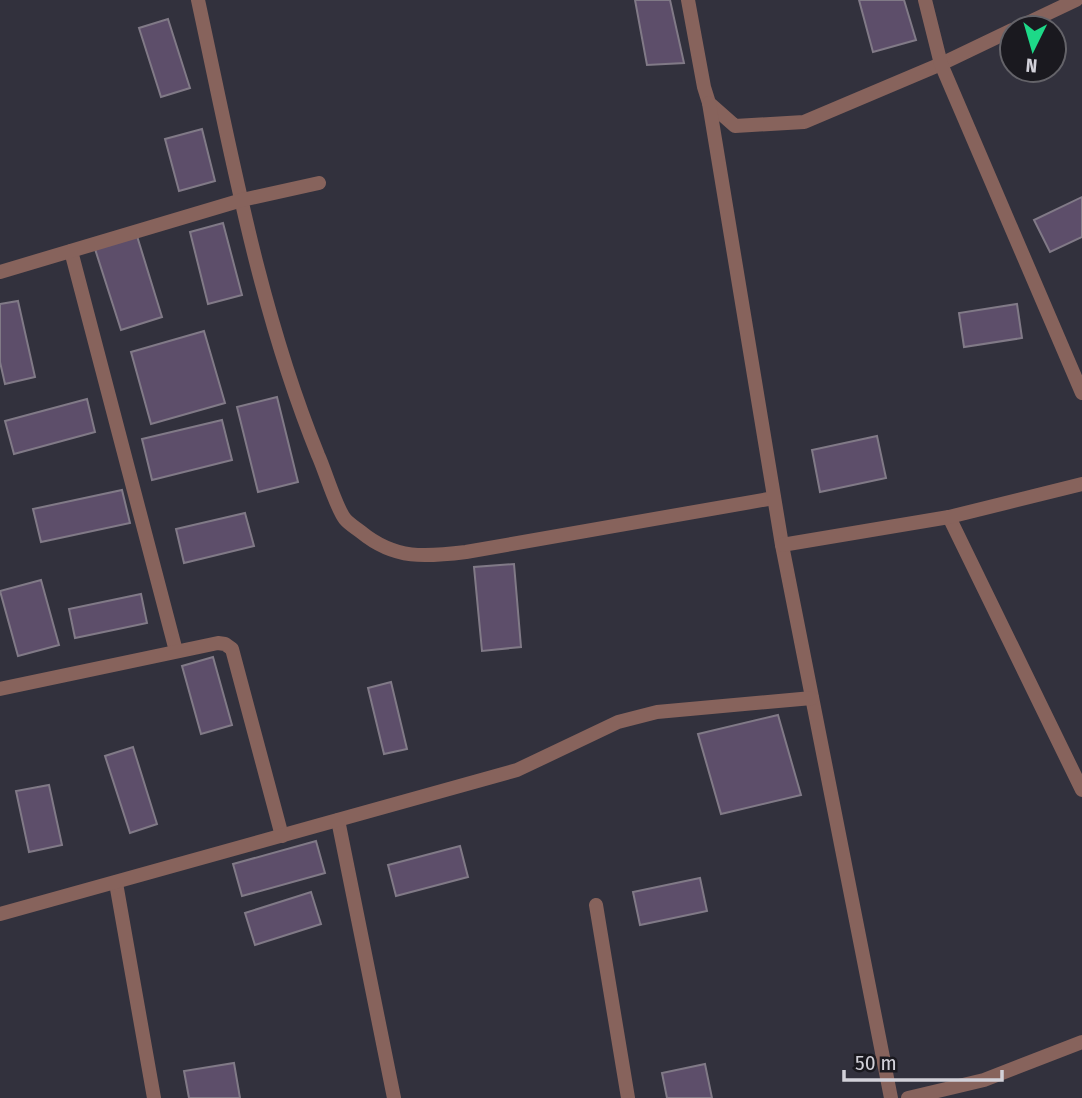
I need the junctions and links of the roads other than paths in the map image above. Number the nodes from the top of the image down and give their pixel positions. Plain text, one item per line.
1 (198, 0) edge
2 (688, 0) edge
3 (925, 0) edge
4 (1076, 0) edge
5 (1046, 14) edge
6 (998, 37) edge
7 (941, 64) junction
8 (709, 103) junction
9 (319, 183) dead end
10 (242, 200) junction
11 (71, 251) junction
12 (0, 272) edge
13 (1082, 393) edge
14 (1082, 484) edge
15 (774, 498) junction
16 (949, 517) junction
17 (782, 545) junction
18 (176, 651) junction
19 (0, 689) edge
20 (812, 698) junction
21 (1082, 790) edge
22 (338, 820) junction
23 (282, 836) junction
24 (116, 883) junction
25 (596, 905) dead end
26 (0, 914) edge
27 (1082, 1042) edge
28 (154, 1098) edge
29 (394, 1098) edge
30 (628, 1098) edge
31 (891, 1098) edge
32 (908, 1098) edge

1 - 10 street
2 - 8 street
3 - 7 street
4 - 5 street
6 - 7 street
7 - 8 street
7 - 13 street
8 - 15 street
9 - 10 street
10 - 11 street
10 - 15 street
11 - 12 street
11 - 18 street
14 - 16 street
15 - 17 street
16 - 17 street
16 - 21 street
17 - 20 street
18 - 19 street
18 - 23 street
20 - 22 street
20 - 31 street
22 - 23 street
22 - 29 street
23 - 24 street
24 - 26 street
24 - 28 street
25 - 30 street
27 - 32 street

